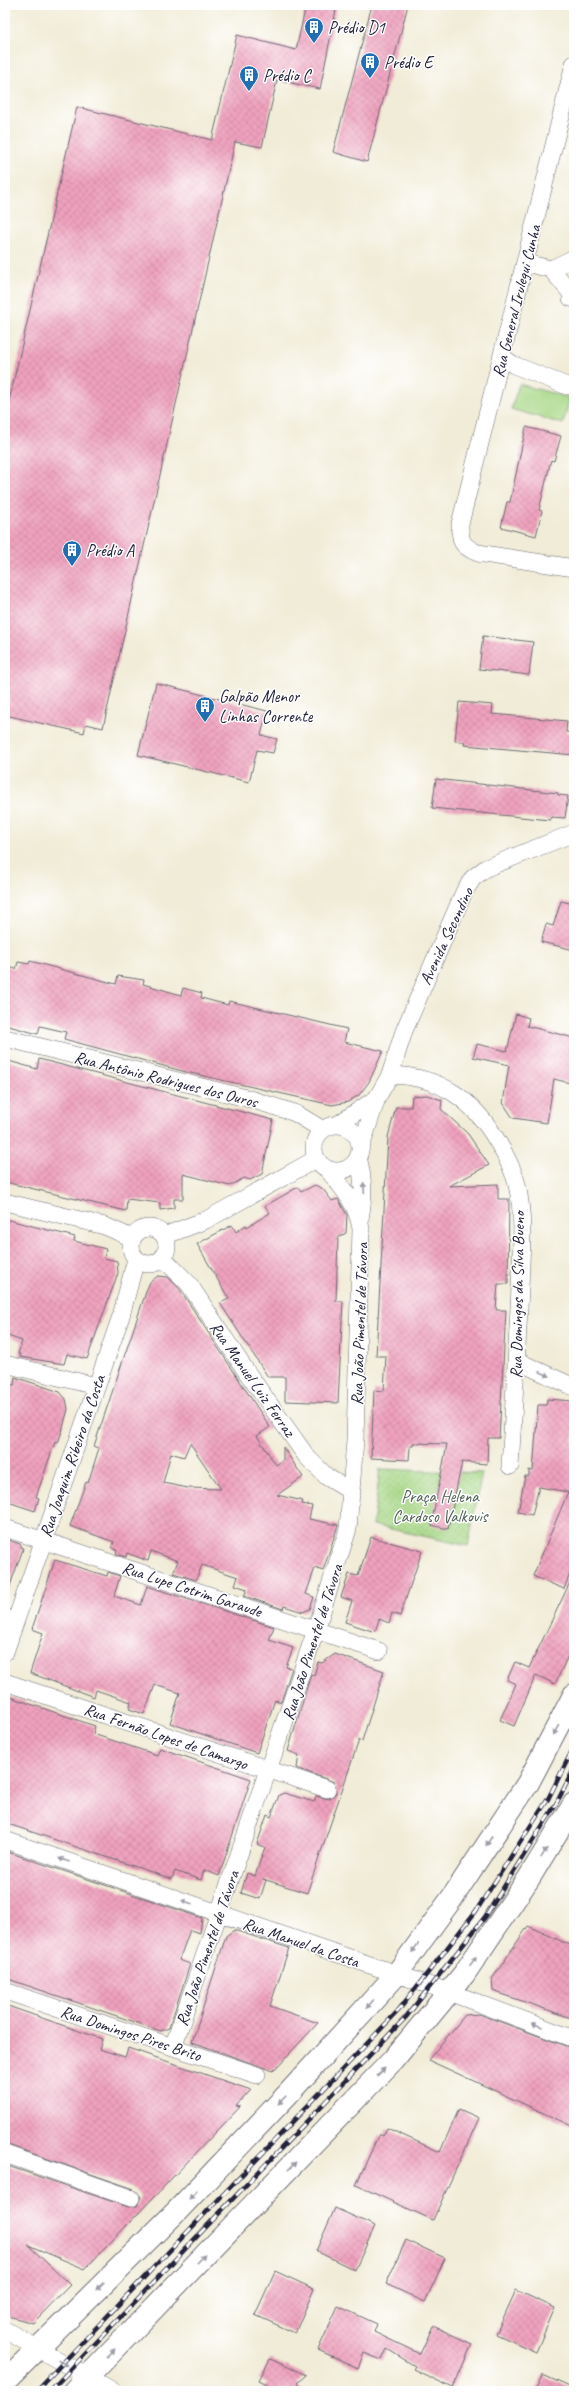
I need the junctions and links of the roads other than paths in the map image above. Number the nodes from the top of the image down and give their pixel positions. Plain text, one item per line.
1 (574, 64) edge
2 (572, 82) edge
3 (570, 98) edge
4 (574, 258) edge
5 (525, 263) junction
6 (551, 269) junction
7 (574, 300) edge
8 (502, 357) junction
9 (567, 386) dead end
10 (574, 568) edge
11 (574, 833) edge
12 (5, 1038) edge
13 (390, 1075) junction
14 (377, 1098) junction
15 (330, 1128) junction
16 (359, 1154) junction
17 (322, 1164) junction
18 (5, 1202) edge
19 (360, 1219) junction
20 (164, 1236) junction
21 (132, 1238) junction
22 (163, 1258) junction
23 (136, 1260) junction
24 (517, 1361) junction
25 (5, 1364) edge
26 (96, 1386) junction
27 (574, 1387) edge
28 (510, 1466) dead end
29 (352, 1492) junction
30 (5, 1528) edge
31 (42, 1540) junction
32 (316, 1630) junction
33 (379, 1651) dead end
34 (5, 1652) edge
35 (5, 1682) edge
36 (574, 1696) edge
37 (269, 1770) junction
38 (327, 1789) dead end
39 (574, 1804) edge
40 (5, 1840) edge
41 (217, 1913) junction
42 (396, 1975) junction
43 (5, 1991) edge
44 (449, 1992) junction
45 (574, 2039) edge
46 (173, 2047) junction
47 (258, 2075) dead end
48 (5, 2154) edge
49 (131, 2198) dead end
50 (5, 2330) edge
51 (36, 2349) junction
52 (5, 2381) edge
53 (81, 2384) edge
54 (113, 2391) edge

1 - 2 street, Rua General Irulegui Cunha
2 - 3 street, Rua General Irulegui Cunha
3 - 5 street, Rua General Irulegui Cunha
4 - 6 street
5 - 6 street
5 - 8 street, Rua General Irulegui Cunha
6 - 7 street
8 - 9 street
8 - 10 street, Rua General Irulegui Cunha
11 - 13 street, Avenida Secondino
12 - 15 street, Rua Antônio Rodrigues dos Ouros
13 - 14 street, Avenida Secondino
13 - 24 street, Rua Domingos da Silva Bueno
14 - 15 street
14 - 16 street, Avenida Secondino
15 - 16 street
15 - 17 street
16 - 17 street
19 -> 16 street, Rua João Pimentel de Távora
17 - 19 street, Rua João Pimentel de Távora
17 - 20 street
18 - 21 street
19 - 29 street, Rua João Pimentel de Távora
20 - 21 street
20 - 22 street
21 - 23 street
22 - 23 street
22 - 29 street, Rua Manuel Luiz Ferraz
23 - 26 street, Rua Joaquim Ribeiro da Costa
24 -> 27 street
24 - 28 street, Rua Domingos da Silva Bueno
25 - 26 street
26 - 31 street, Rua Joaquim Ribeiro da Costa
29 - 32 street, Rua João Pimentel de Távora
30 - 31 street, Rua Lupe Cotrim Garaude
31 - 32 street, Rua Lupe Cotrim Garaude
31 - 34 street, Rua Joaquim Ribeiro da Costa
32 - 33 street, Rua Lupe Cotrim Garaude
32 - 37 street, Rua João Pimentel de Távora
35 - 37 street, Rua Fernão Lopes de Camargo
36 -> 42 main road
37 - 38 street, Rua Fernão Lopes de Camargo
37 - 41 street, Rua João Pimentel de Távora
44 -> 39 main road
41 -> 40 street, Rua Manuel da Costa
41 - 42 street, Rua Manuel da Costa
41 - 46 street, Rua João Pimentel de Távora
42 - 44 street, Rua Manuel da Costa
42 -> 51 main road
43 - 46 street, Rua Domingos Pires Brito
45 -> 44 street, Rua Manuel da Costa
53 -> 44 main road
46 - 47 street, Rua Domingos Pires Brito
48 - 49 street
50 - 51 street
51 - 52 main road
51 -> 53 street
53 - 54 street

